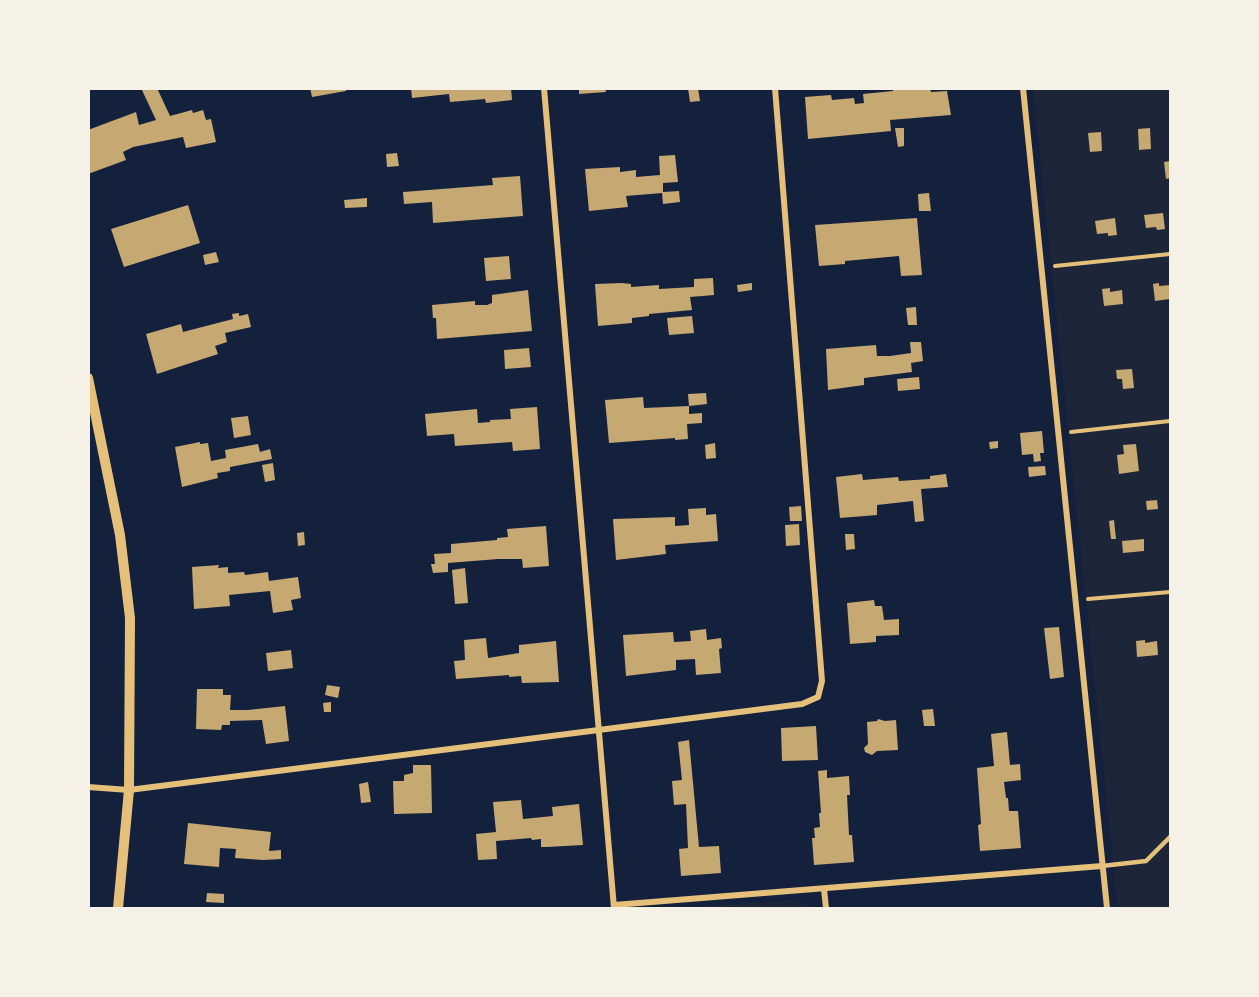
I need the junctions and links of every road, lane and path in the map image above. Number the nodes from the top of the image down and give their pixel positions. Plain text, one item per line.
1 (544, 88) edge
2 (775, 88) edge
3 (1023, 88) edge
4 (1170, 254) edge
5 (1042, 267) junction
6 (88, 378) edge
7 (1170, 421) edge
8 (1058, 433) junction
9 (1170, 591) edge
10 (1075, 600) junction
11 (597, 730) junction
12 (88, 787) edge
13 (129, 790) junction
14 (1170, 837) edge
15 (1102, 866) junction
16 (824, 889) junction
17 (614, 907) edge
18 (118, 909) edge
19 (826, 909) edge
20 (1107, 909) edge

1 - 11 street
2 - 11 street
3 - 5 street
4 - 5 path
5 - 8 street
6 - 13 street
7 - 8 path
8 - 10 street
9 - 10 path
10 - 15 street
11 - 13 street
11 - 17 street
12 - 13 street
13 - 18 street
14 - 15 lane
15 - 16 street
15 - 20 street
16 - 17 street
16 - 19 street

